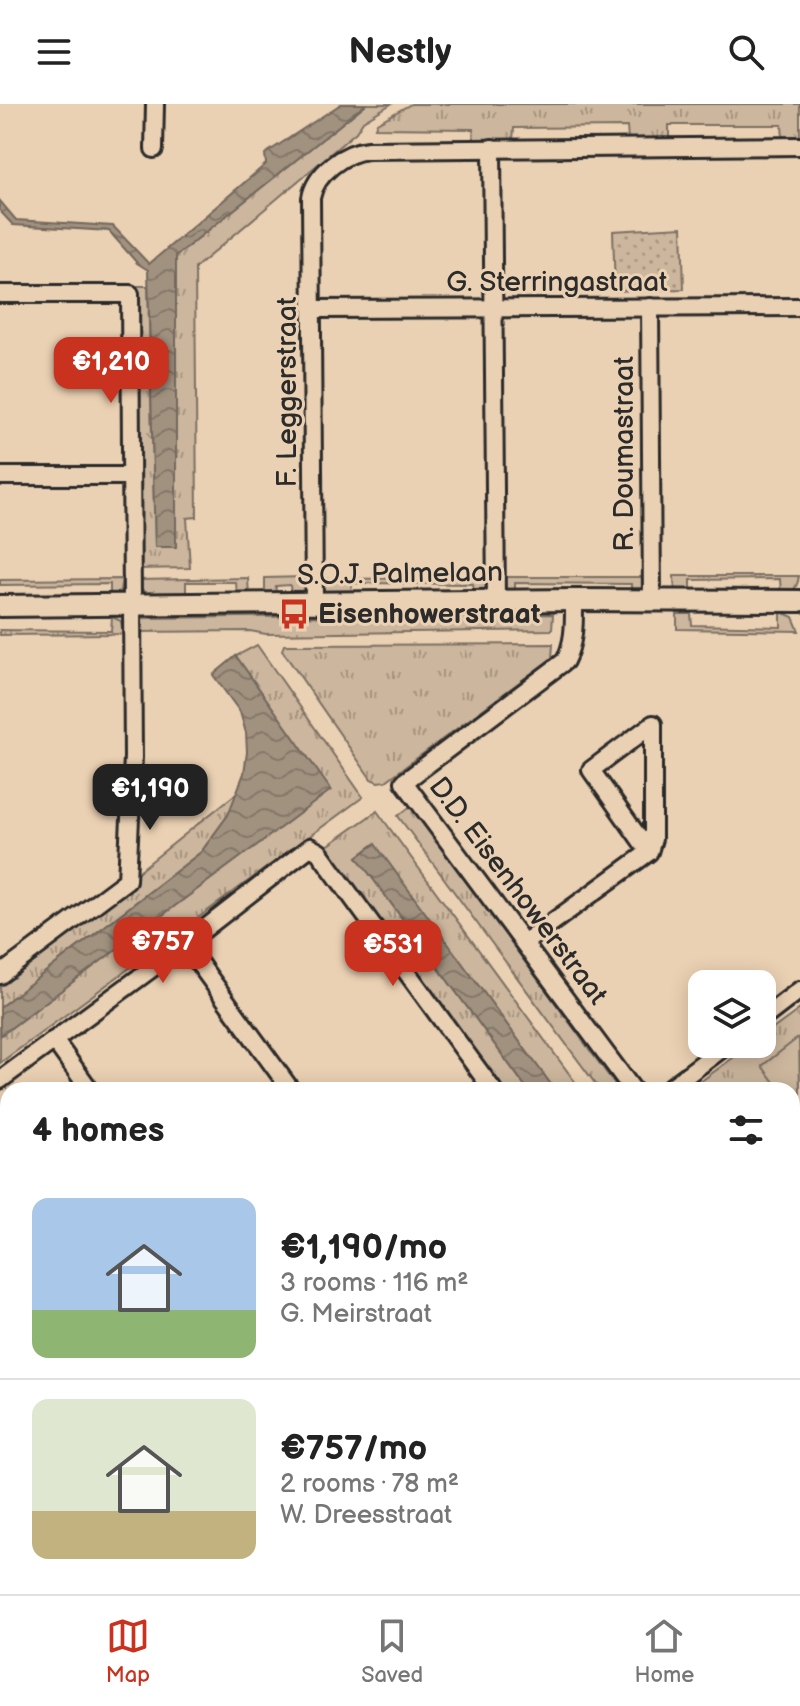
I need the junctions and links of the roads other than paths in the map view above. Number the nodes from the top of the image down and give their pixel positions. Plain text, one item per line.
1 (155, 104) edge
2 (800, 146) edge
3 (492, 148) junction
4 (154, 149) dead end
5 (0, 294) edge
6 (650, 307) junction
7 (800, 307) edge
8 (493, 308) junction
9 (313, 309) junction
10 (0, 476) edge
11 (131, 476) junction
12 (574, 600) junction
13 (496, 601) junction
14 (652, 601) junction
15 (800, 601) edge
16 (314, 603) junction
17 (0, 606) edge
18 (131, 606) junction
19 (649, 852) junction
20 (524, 943) junction
21 (185, 944) junction
22 (0, 975) edge
23 (800, 990) edge
24 (776, 1008) edge
25 (54, 1040) junction
26 (709, 1058) edge
27 (0, 1080) edge
28 (84, 1082) edge
29 (285, 1082) edge
30 (487, 1082) edge
31 (627, 1082) edge
32 (678, 1082) edge

1 - 4 street
2 - 3 street
3 - 8 street
3 - 9 street, F. Leggerstraat
5 - 11 street
6 - 7 street, G. Sterringastraat
6 - 8 street, G. Sterringastraat
6 - 14 street, R. Doumastraat
8 - 9 street, G. Sterringastraat
8 - 13 street
9 - 16 street, F. Leggerstraat
10 - 11 street
11 - 18 street
12 - 13 street, S.O.J. Palmelaan
12 - 14 street, S.O.J. Palmelaan
12 - 20 street, D.D. Eisenhowerstraat
13 - 16 street, S.O.J. Palmelaan
14 - 15 street, S.O.J. Palmelaan
16 - 18 street, S.O.J. Palmelaan
17 - 18 street, S.O.J. Palmelaan
18 - 22 street
19 - 19 street
19 - 20 street
20 - 31 street, D.D. Eisenhowerstraat
21 - 25 street
21 - 29 street
21 - 30 street
23 - 24 street
25 - 27 street
25 - 28 street
26 - 32 street

